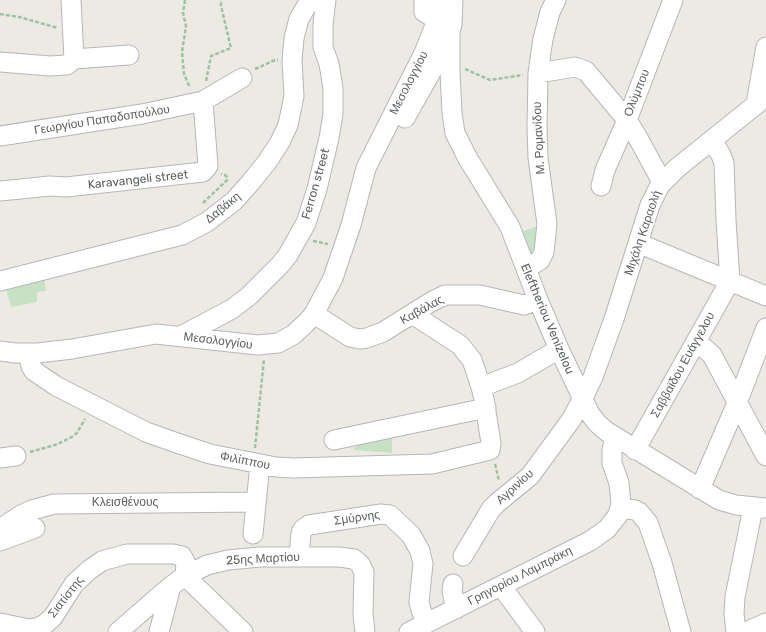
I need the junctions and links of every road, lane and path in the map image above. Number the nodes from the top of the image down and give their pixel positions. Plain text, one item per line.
1 (72, 0) edge
2 (185, 0) edge
3 (221, 0) edge
4 (311, 0) edge
5 (424, 0) edge
6 (556, 0) edge
7 (673, 0) edge
8 (446, 13) edge
9 (0, 14) edge
10 (73, 33) junction
11 (766, 47) edge
12 (129, 55) dead end
13 (74, 59) junction
14 (292, 61) junction
15 (0, 62) edge
16 (451, 68) junction
17 (538, 73) junction
18 (242, 78) joint
19 (197, 103) junction
20 (762, 105) edge
21 (627, 120) junction
22 (0, 136) edge
23 (712, 140) junction
24 (226, 182) dead end
25 (662, 182) junction
26 (601, 186) dead end
27 (0, 192) edge
28 (204, 202) dead end
29 (355, 208) junction
30 (310, 240) dead end
31 (638, 243) junction
32 (334, 246) dead end
33 (526, 269) junction
34 (0, 281) edge
35 (730, 281) junction
36 (766, 296) edge
37 (538, 300) junction
38 (314, 314) junction
39 (412, 314) junction
40 (766, 328) edge
41 (181, 336) junction
42 (696, 341) junction
43 (265, 345) junction
44 (559, 349) junction
45 (0, 350) edge
46 (28, 354) junction
47 (482, 387) junction
48 (582, 400) junction
49 (737, 403) junction
50 (486, 408) junction
51 (80, 428) dead end
52 (257, 433) dead end
53 (615, 436) junction
54 (334, 440) dead end
55 (491, 448) junction
56 (635, 450) junction
57 (766, 456) edge
58 (8, 457) edge
59 (260, 464) junction
60 (700, 489) junction
61 (503, 498) junction
62 (256, 502) junction
63 (620, 508) junction
64 (760, 508) edge
65 (35, 528) dead end
66 (0, 529) edge
67 (253, 534) dead end
68 (0, 541) edge
69 (463, 556) dead end
70 (299, 557) junction
71 (178, 581) junction
72 (453, 584) dead end
73 (501, 586) junction
74 (456, 609) junction
75 (0, 622) edge
76 (427, 623) junction
77 (766, 623) edge
78 (118, 632) edge
79 (159, 632) edge
80 (243, 632) edge
81 (365, 632) edge
82 (409, 632) edge
83 (536, 632) edge
84 (681, 632) edge
85 (736, 632) edge
86 (746, 632) edge

1 - 10 street
2 - 19 path
3 - 19 path
4 - 14 street, Δαβάκη
4 - 41 street, Ferron street
5 - 8 street
6 - 17 street, Μ. Ρομανίδου
7 - 21 street, Ολύμπου
8 - 8 street
8 - 16 street, Eleftheriou Venizelou
8 - 29 street, Μεσολογγίου
9 - 10 path
10 - 13 street
11 - 20 street
12 - 13 street
13 - 15 street
14 - 18 path
14 - 34 street, Δαβάκη
16 - 17 path
16 - 29 street, Μεσολογγίου
16 - 33 street, Eleftheriou Venizelou
17 - 21 street
17 - 33 street, Μ. Ρομανίδου
18 - 19 street, Γεωργίου Παπαδοπούλου
19 - 22 street, Γεωργίου Παπαδοπούλου
19 - 27 street, Karavangeli street
20 - 23 street, Μιχάλη Καραολή
21 - 25 street
21 - 26 street, Ολύμπου
23 - 25 street, Μιχάλη Καραολή
23 - 35 street
24 - 28 path
25 - 31 street, Μιχάλη Καραολή
29 - 38 street, Μεσολογγίου
30 - 32 path
31 - 35 street
31 - 48 street, Μιχάλη Καραολή
33 - 37 street, Eleftheriou Venizelou
35 - 36 street
35 - 42 street, Σαββαϊδου Ευάγγελου
37 - 39 street, Καβάλας
37 - 44 street, Eleftheriou Venizelou
38 - 39 street, Καβάλας
38 - 43 street, Μεσολογγίου
39 - 47 street
40 - 49 street
41 - 43 street, Μεσολογγίου
41 - 46 street, Μεσολογγίου
42 - 49 street
42 - 56 street, Σαββαϊδου Ευάγγελου
43 - 52 path
44 - 47 street
44 - 48 street, Eleftheriou Venizelou
45 - 46 street, Μεσολογγίου
46 - 59 street, Φιλίππου
47 - 50 street
48 - 53 street, Eleftheriou Venizelou
48 - 61 street, Αγρινίου
49 - 57 street
49 - 60 street
50 - 54 street
50 - 55 street
51 - 58 path
53 - 56 street, Eleftheriou Venizelou
53 - 63 street
55 - 59 street, Φιλίππου
55 - 61 path
56 - 60 street, Eleftheriou Venizelou
59 - 62 street
60 - 64 street, Eleftheriou Venizelou
61 - 69 street, Αγρινίου
62 - 66 street, Κλεισθένους
62 - 67 street
63 - 73 street, Γρηγορίου Λαμπράκη
63 - 84 street
64 - 85 street
65 - 68 street
70 - 71 street, 25ης Μαρτίου
70 - 76 street, Σμύρνης
70 - 81 street, 25ης Μαρτίου
71 - 75 street, Σιατίστης
71 - 78 street, 25ης Μαρτίου
71 - 79 street
71 - 80 street
72 - 74 street
73 - 74 street, Γρηγορίου Λαμπράκη
73 - 83 street
74 - 76 street, Γρηγορίου Λαμπράκη
76 - 82 street, Γρηγορίου Λαμπράκη
77 - 86 street

